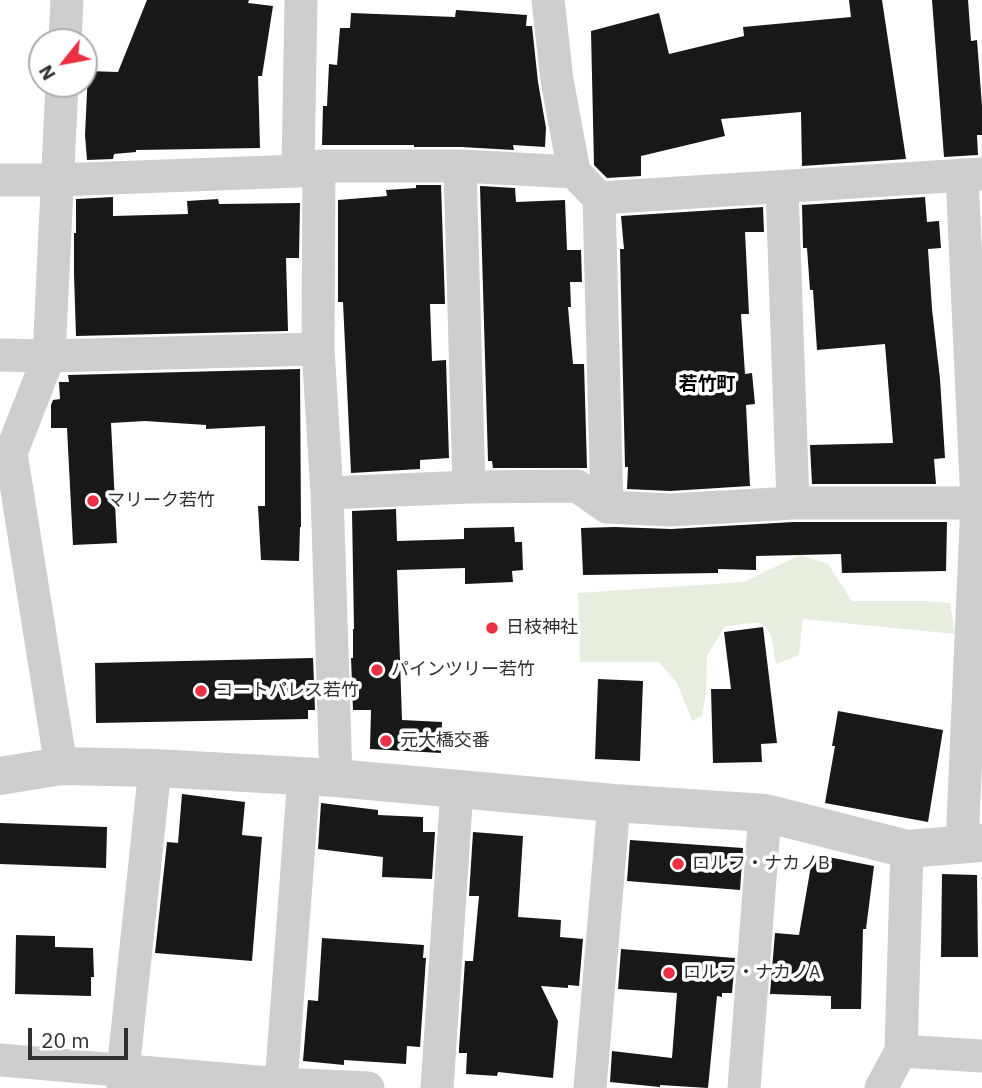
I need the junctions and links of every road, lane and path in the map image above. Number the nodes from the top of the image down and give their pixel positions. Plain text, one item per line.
1 (67, 0) edge
2 (302, 0) edge
3 (548, 0) edge
4 (66, 28) edge
5 (61, 98) edge
6 (460, 166) junction
7 (309, 168) junction
8 (574, 172) junction
9 (972, 175) edge
10 (0, 180) edge
11 (57, 180) junction
12 (782, 188) junction
13 (599, 198) junction
14 (318, 349) junction
15 (0, 355) edge
16 (49, 356) junction
17 (469, 487) junction
18 (327, 493) junction
19 (793, 503) junction
20 (980, 503) edge
21 (607, 506) junction
22 (61, 765) junction
23 (155, 768) junction
24 (0, 776) edge
25 (320, 777) junction
26 (457, 789) junction
27 (614, 803) junction
28 (765, 813) junction
29 (972, 843) edge
30 (907, 849) junction
31 (901, 1051) junction
32 (982, 1056) edge
33 (0, 1060) edge
34 (123, 1079) edge
35 (281, 1084) junction
36 (368, 1088) edge
37 (437, 1088) edge
38 (590, 1088) edge
39 (744, 1088) edge
40 (881, 1088) edge

1 - 4 street
2 - 7 street
3 - 8 street
5 - 11 street
6 - 7 street
6 - 8 street
6 - 17 street
7 - 11 street
7 - 14 street
8 - 13 street
9 - 12 street
9 - 20 street
10 - 11 street
11 - 16 street
12 - 13 street
12 - 19 street
13 - 21 street
14 - 16 street
14 - 18 street
15 - 16 street
16 - 22 street
17 - 18 street
17 - 21 street
18 - 25 street
19 - 20 street
19 - 21 street
20 - 29 street
22 - 23 street
22 - 24 street
23 - 25 street
23 - 34 street
25 - 26 street
25 - 35 street
26 - 27 street
26 - 37 street
27 - 28 street
27 - 38 street
28 - 30 street
28 - 39 street
29 - 30 street
30 - 31 street
31 - 32 street
31 - 40 street
33 - 34 street
34 - 35 street
35 - 36 street

